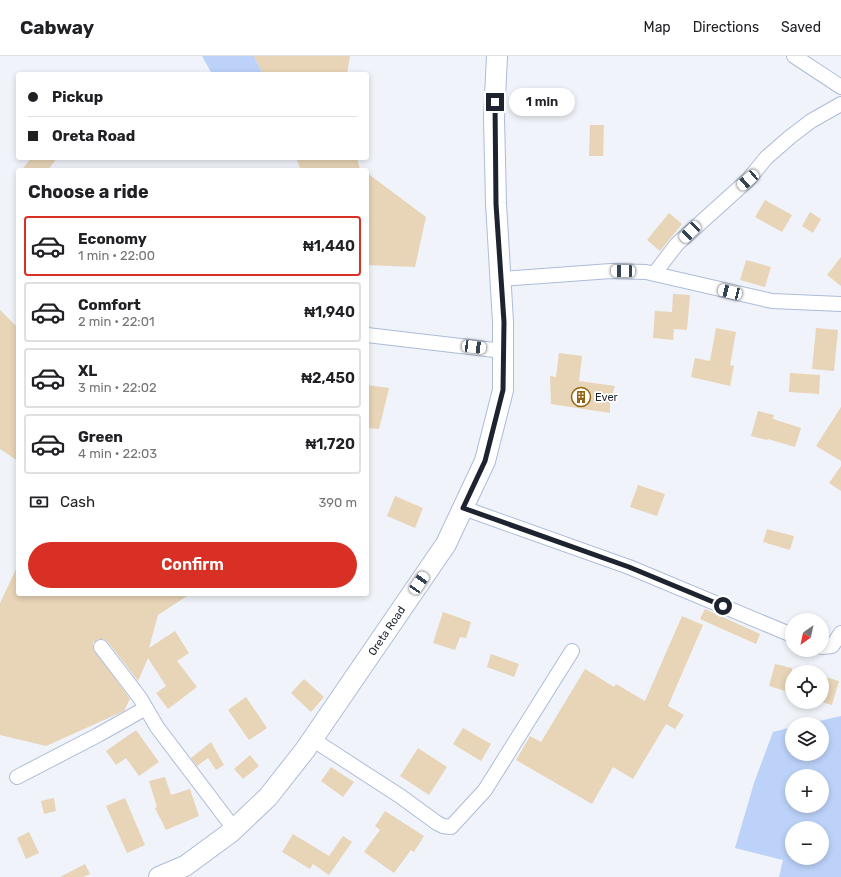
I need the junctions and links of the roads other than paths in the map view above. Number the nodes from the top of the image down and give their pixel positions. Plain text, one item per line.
1 (497, 56) edge
2 (794, 56) edge
3 (841, 87) edge
4 (841, 104) edge
5 (654, 274) junction
6 (500, 279) junction
7 (841, 304) edge
8 (369, 335) edge
9 (503, 350) junction
10 (463, 508) junction
11 (785, 632) edge
12 (841, 633) edge
13 (829, 646) edge
14 (101, 647) dead end
15 (572, 650) dead end
16 (146, 708) junction
17 (312, 739) junction
18 (17, 777) dead end
19 (235, 830) junction
20 (159, 877) edge

1 - 6 street, Oreta Road
2 - 3 street
4 - 5 street
5 - 6 street
5 - 7 street
6 - 9 street, Oreta Road
8 - 9 street
9 - 10 street, Oreta Road
10 - 11 street
10 - 17 street, Oreta Road
12 - 13 street
14 - 16 street
15 - 17 street
16 - 18 street
16 - 19 street
17 - 19 street, Oreta Road
19 - 20 street, Oreta Road

